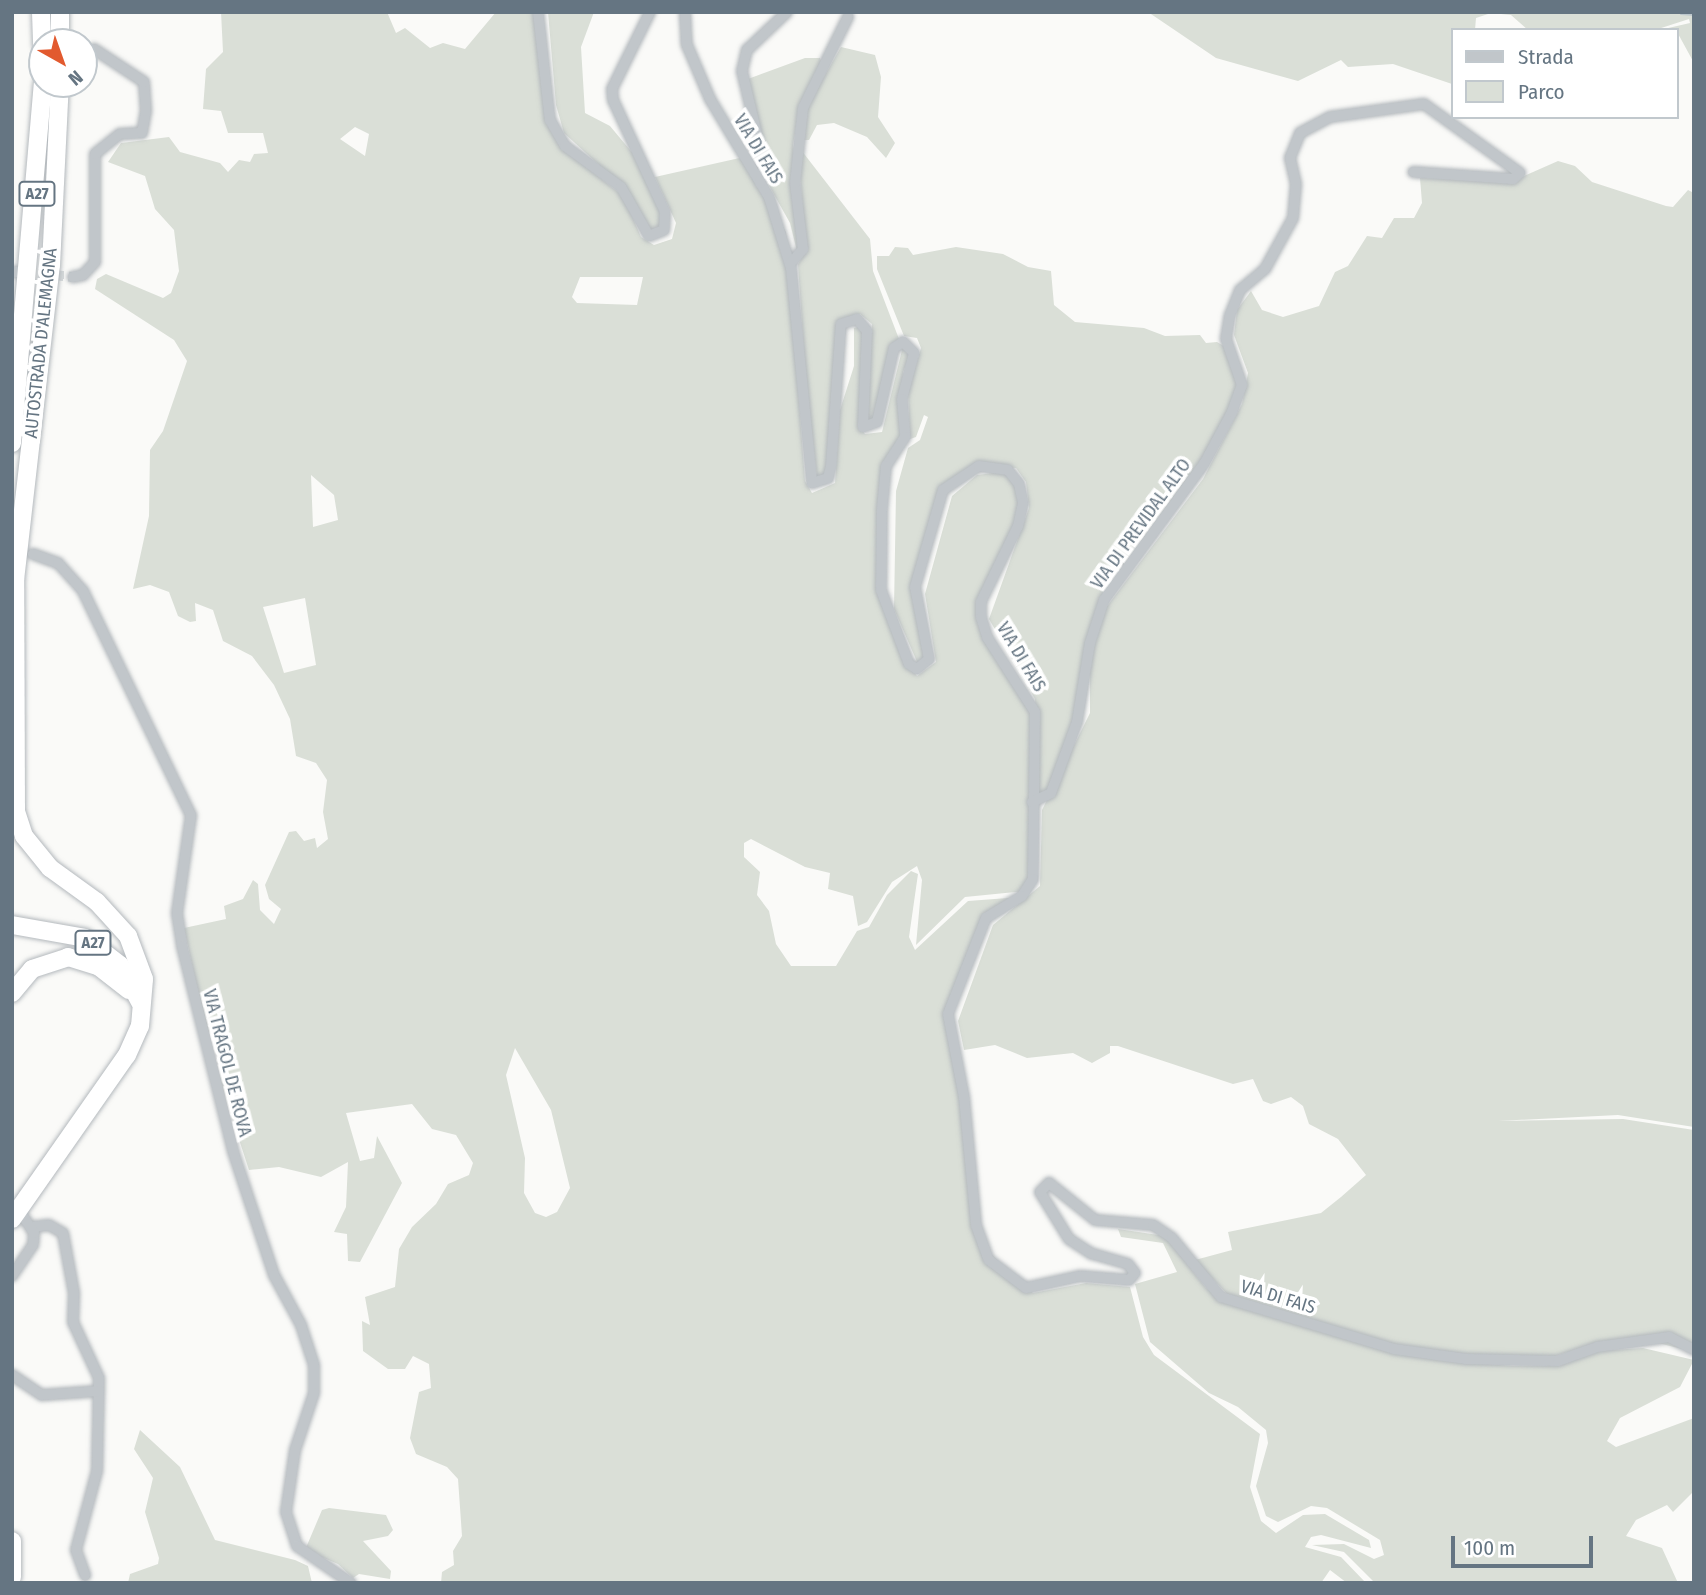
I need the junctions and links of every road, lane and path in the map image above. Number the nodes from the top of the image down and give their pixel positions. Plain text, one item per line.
1 (538, 12) edge
2 (650, 12) edge
3 (685, 12) edge
4 (788, 12) edge
5 (848, 18) dead end
6 (98, 52) edge
7 (42, 98) edge
8 (59, 98) edge
9 (1413, 172) dead end
10 (760, 183) junction
11 (790, 264) junction
12 (73, 276) dead end
13 (12, 443) edge
14 (33, 554) dead end
15 (15, 580) junction
16 (12, 601) edge
17 (1032, 803) junction
18 (12, 925) edge
19 (12, 993) edge
20 (142, 1009) junction
21 (23, 1222) edge
22 (12, 1276) edge
23 (1694, 1350) edge
24 (12, 1376) edge
25 (99, 1391) junction
26 (12, 1541) edge
27 (85, 1575) dead end
28 (12, 1577) edge
29 (351, 1583) edge

1 - 2 street
3 - 10 street, VIA DI FAIS
4 - 10 street
5 - 11 street
6 - 12 street
7 - 13 highway, AUTOSTRADA D'ALEMAGNA / A27
8 - 15 highway, AUTOSTRADA D'ALEMAGNA / A27
9 - 17 street, VIA DI PREVIDAL ALTO
10 - 11 street, VIA DI FAIS
11 - 17 street, VIA DI FAIS
14 - 29 street, VIA TRAGOL DE ROVA
15 - 16 highway, AUTOSTRADA D'ALEMAGNA / A27
15 - 20 highway, A27
17 - 23 street, VIA DI FAIS
18 - 20 highway, A27
19 - 20 highway, A27
20 - 21 highway, A27
21 - 22 street
21 - 25 street
24 - 25 street
25 - 27 street
26 - 28 highway

